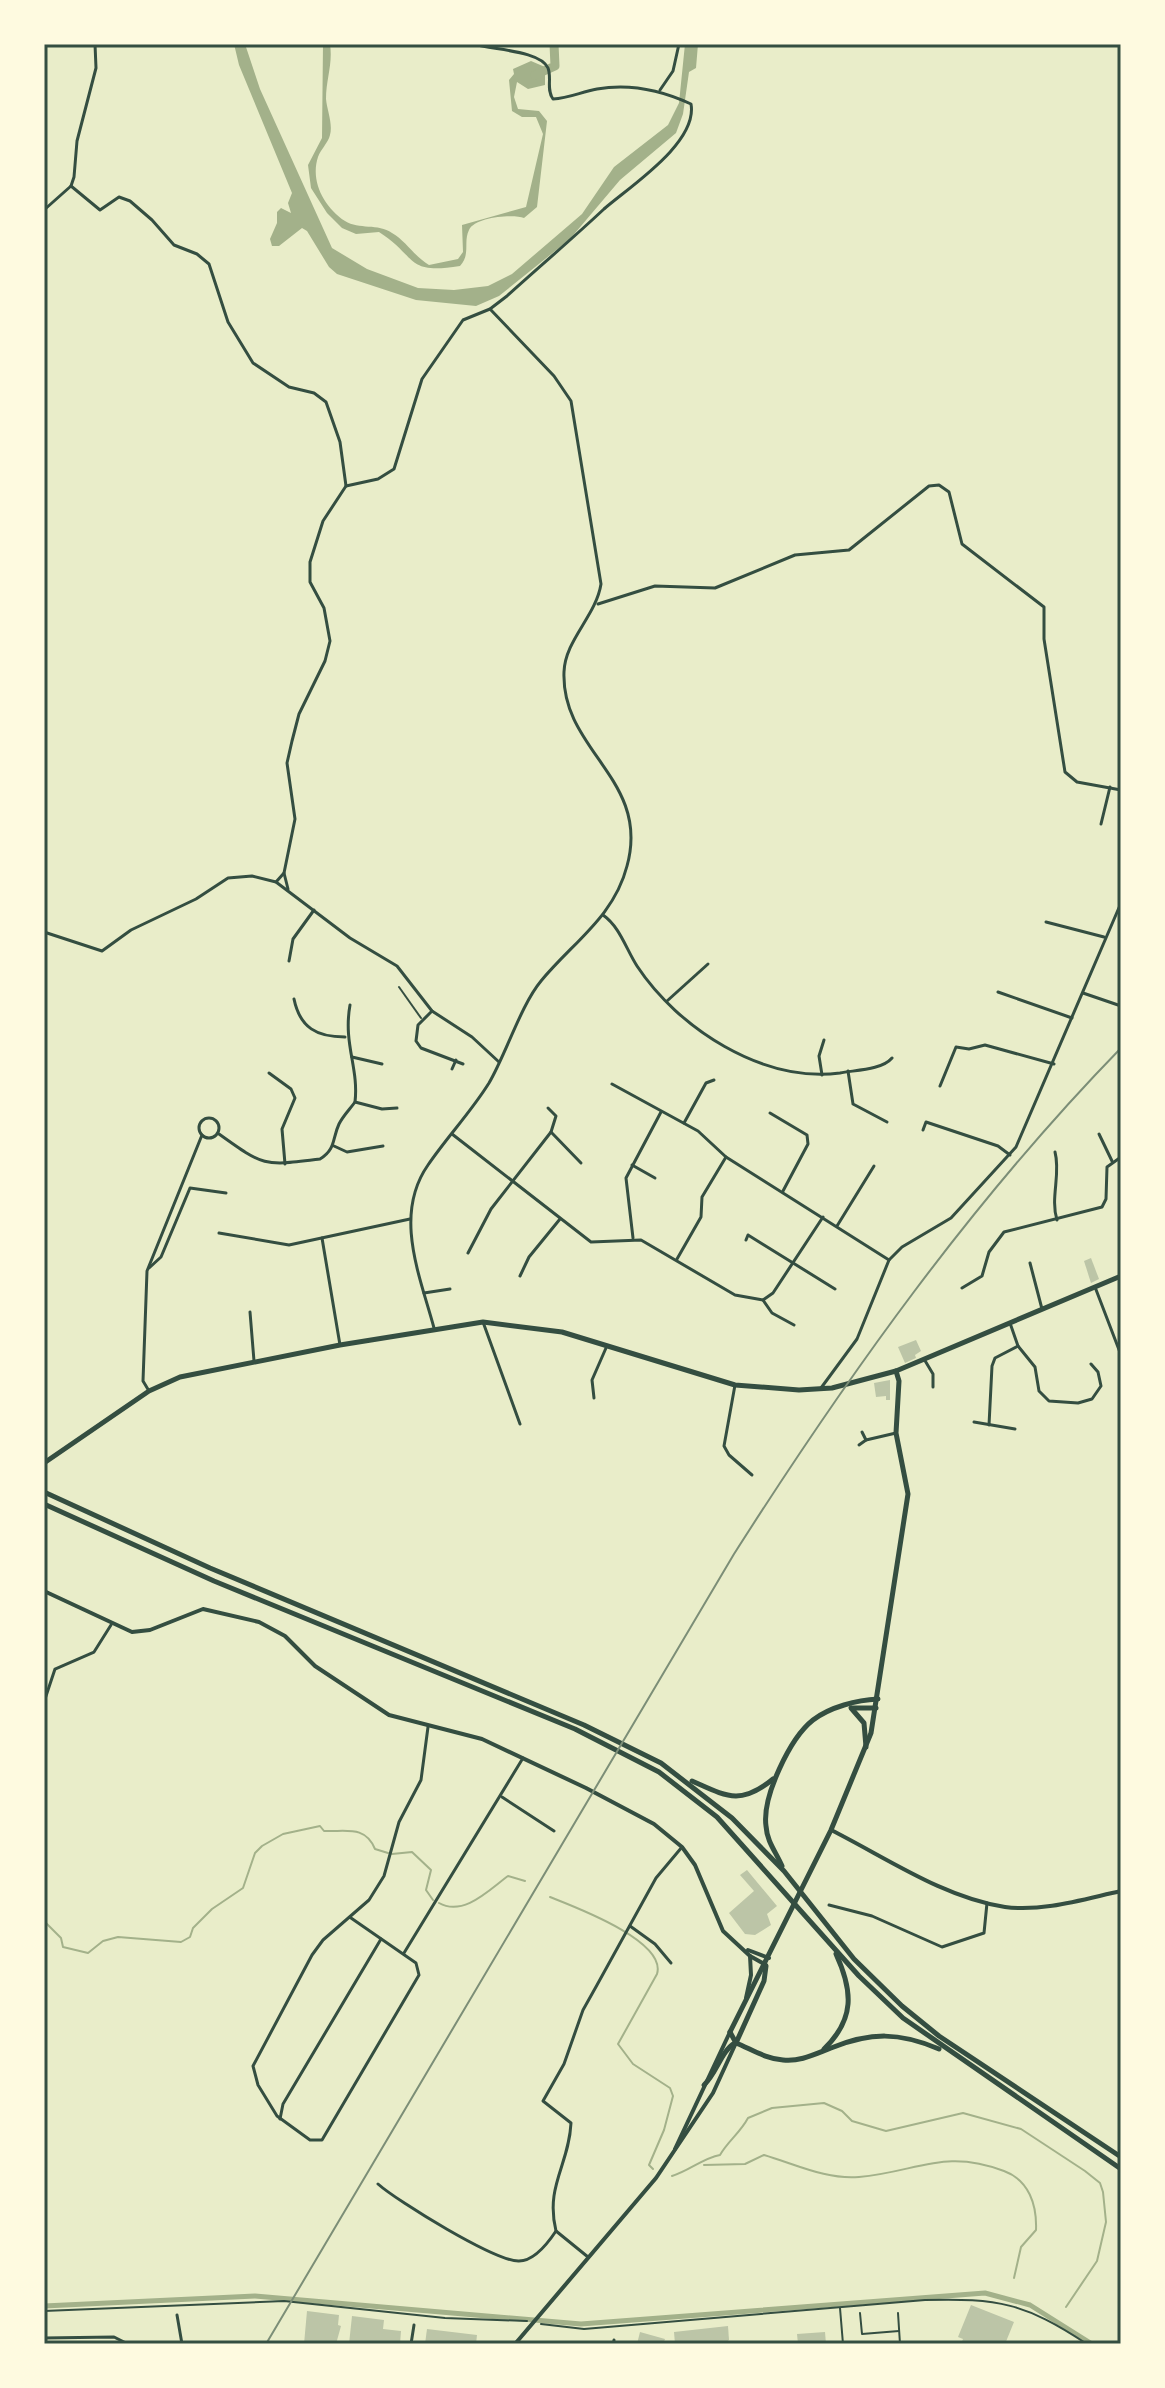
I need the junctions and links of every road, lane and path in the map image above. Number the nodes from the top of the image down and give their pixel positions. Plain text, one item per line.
1 (95, 44) edge
2 (474, 44) edge
3 (679, 44) edge
4 (660, 90) junction
5 (71, 186) junction
6 (44, 210) edge
7 (490, 309) junction
8 (346, 486) junction
9 (598, 604) junction
10 (1110, 787) junction
11 (1121, 790) edge
12 (1101, 824) dead end
13 (284, 873) junction
14 (276, 882) junction
15 (288, 889) junction
16 (1121, 903) edge
17 (314, 910) junction
18 (603, 915) junction
19 (1046, 922) dead end
20 (44, 932) edge
21 (1104, 937) junction
22 (289, 961) dead end
23 (708, 964) dead end
24 (399, 987) dead end
25 (998, 992) dead end
26 (1083, 993) junction
27 (294, 999) dead end
28 (667, 1001) junction
29 (350, 1005) dead end
30 (1121, 1006) edge
31 (432, 1011) junction
32 (1072, 1018) junction
33 (423, 1020) junction
34 (346, 1037) junction
35 (824, 1040) dead end
36 (352, 1057) junction
37 (456, 1060) junction
38 (499, 1062) junction
39 (382, 1064) dead end
40 (463, 1064) dead end
41 (1054, 1064) junction
42 (894, 1066) dead end
43 (452, 1069) dead end
44 (848, 1071) junction
45 (269, 1073) dead end
46 (822, 1075) junction
47 (714, 1080) dead end
48 (612, 1084) dead end
49 (940, 1086) dead end
50 (355, 1102) junction
51 (397, 1108) dead end
52 (548, 1108) dead end
53 (661, 1112) junction
54 (770, 1113) dead end
55 (883, 1113) dead end
56 (881, 1119) junction
57 (887, 1122) dead end
58 (684, 1123) junction
59 (923, 1130) dead end
60 (551, 1132) junction
61 (219, 1134) junction
62 (452, 1134) junction
63 (1099, 1134) dead end
64 (202, 1135) junction
65 (373, 1141) dead end
66 (334, 1146) junction
67 (383, 1146) dead end
68 (373, 1148) junction
69 (1055, 1152) dead end
70 (1010, 1155) junction
71 (726, 1157) junction
72 (1121, 1157) edge
73 (1112, 1161) junction
74 (581, 1163) dead end
75 (285, 1164) junction
76 (632, 1165) junction
77 (874, 1166) dead end
78 (655, 1178) dead end
79 (513, 1179) junction
80 (783, 1191) junction
81 (226, 1193) dead end
82 (823, 1217) junction
83 (410, 1219) junction
84 (560, 1219) junction
85 (1057, 1220) junction
86 (837, 1226) junction
87 (219, 1233) dead end
88 (322, 1238) junction
89 (633, 1238) junction
90 (746, 1240) dead end
91 (468, 1253) dead end
92 (677, 1259) junction
93 (889, 1260) junction
94 (793, 1262) junction
95 (1030, 1263) dead end
96 (147, 1271) junction
97 (520, 1276) dead end
98 (1121, 1276) edge
99 (1095, 1287) junction
100 (962, 1288) dead end
101 (450, 1289) dead end
102 (835, 1289) dead end
103 (424, 1293) junction
104 (763, 1300) junction
105 (1042, 1309) junction
106 (250, 1312) dead end
107 (483, 1322) junction
108 (1010, 1323) junction
109 (794, 1325) dead end
110 (434, 1328) junction
111 (608, 1344) junction
112 (340, 1345) junction
113 (1018, 1346) junction
114 (1121, 1355) edge
115 (924, 1359) junction
116 (254, 1361) junction
117 (1091, 1364) dead end
118 (896, 1371) junction
119 (735, 1385) junction
120 (933, 1387) dead end
121 (821, 1388) junction
122 (149, 1391) junction
123 (594, 1398) dead end
124 (974, 1422) dead end
125 (520, 1424) dead end
126 (989, 1425) junction
127 (1015, 1429) dead end
128 (862, 1432) dead end
129 (896, 1433) junction
130 (866, 1440) junction
131 (859, 1445) dead end
132 (44, 1463) edge
133 (752, 1475) dead end
134 (44, 1492) edge
135 (44, 1504) edge
136 (44, 1591) edge
137 (111, 1625) junction
138 (878, 1699) junction
139 (44, 1702) edge
140 (848, 1708) junction
141 (876, 1708) junction
142 (428, 1725) junction
143 (866, 1747) junction
144 (523, 1758) junction
145 (777, 1776) junction
146 (683, 1777) junction
147 (502, 1797) junction
148 (831, 1830) junction
149 (554, 1831) dead end
150 (682, 1847) junction
151 (784, 1871) junction
152 (1121, 1891) edge
153 (987, 1903) junction
154 (829, 1905) dead end
155 (351, 1918) junction
156 (630, 1926) junction
157 (381, 1939) junction
158 (834, 1948) junction
159 (745, 1950) junction
160 (404, 1953) junction
161 (750, 1956) junction
162 (769, 1958) junction
163 (671, 1963) dead end
164 (766, 1965) junction
165 (746, 2000) junction
166 (730, 2032) junction
167 (736, 2043) junction
168 (820, 2052) junction
169 (947, 2052) junction
170 (704, 2085) junction
171 (278, 2117) junction
172 (674, 2151) junction
173 (1121, 2157) edge
174 (1121, 2169) edge
175 (378, 2184) dead end
176 (556, 2231) junction
177 (589, 2258) junction
178 (840, 2307) junction
179 (44, 2311) edge
180 (860, 2313) dead end
181 (898, 2313) dead end
182 (177, 2315) dead end
183 (523, 2321) dead end
184 (541, 2324) dead end
185 (414, 2325) dead end
186 (899, 2331) junction
187 (44, 2338) edge
188 (61, 2338) junction
189 (61, 2344) edge
190 (128, 2344) edge
191 (182, 2344) edge
192 (411, 2344) edge
193 (515, 2344) edge
194 (843, 2344) edge
195 (900, 2344) edge
196 (1087, 2344) edge

1 - 5 street
2 - 4 street
3 - 4 street
4 - 7 street
5 - 6 street
5 - 8 street
7 - 8 street
7 - 9 street
8 - 13 street
9 - 10 street
9 - 18 street
10 - 11 street
10 - 12 street
13 - 14 street
13 - 15 street
14 - 15 street
14 - 20 street
15 - 17 street
16 - 21 street
17 - 22 street
17 - 31 street
18 - 28 street
18 - 38 street
19 - 21 street
21 - 26 street
23 - 28 street
24 - 33 lane
25 - 32 street
26 - 30 street
26 - 32 street
27 - 34 street
28 - 46 street
29 - 34 street
31 - 33 street
31 - 38 street
32 - 41 street
33 - 37 street
34 - 36 street
35 - 46 street
36 - 39 street
36 - 50 street
37 - 40 street
37 - 43 street
38 - 62 street
41 - 49 street
41 - 70 street
42 - 44 street
44 - 46 street
44 - 56 street
45 - 75 street
47 - 58 street
48 - 53 street
50 - 51 street
50 - 66 street
52 - 60 street
53 - 58 street
53 - 76 street
54 - 80 street
55 - 56 street
56 - 57 street
58 - 71 street
59 - 70 street
60 - 74 street
60 - 79 street
61 - 64 street
61 - 64 street
61 - 75 street
62 - 79 street
62 - 83 street
63 - 73 street
64 - 96 street
65 - 68 street
66 - 68 street
66 - 75 street
67 - 68 street
69 - 85 street
70 - 93 street
71 - 80 street
71 - 92 street
72 - 73 street
73 - 85 street
76 - 78 street
76 - 89 street
77 - 86 street
79 - 84 street
79 - 91 street
80 - 82 street
81 - 96 street
82 - 86 street
82 - 94 street
83 - 88 street
83 - 103 street
84 - 89 street
84 - 97 street
85 - 100 street
86 - 93 street
87 - 88 street
88 - 112 street
89 - 92 street
90 - 94 street
92 - 104 street
93 - 121 street
94 - 102 street
94 - 104 street
95 - 105 street
96 - 122 street
98 - 99 main road
99 - 105 main road
99 - 114 street
101 - 103 street
103 - 110 street
104 - 109 street
105 - 108 main road
106 - 116 street
107 - 110 main road
107 - 111 main road
107 - 125 street
108 - 113 street
108 - 115 main road
110 - 112 main road
111 - 119 main road
111 - 123 street
112 - 116 main road
113 - 117 street
113 - 126 street
115 - 118 main road
115 - 120 street
116 - 122 main road
118 - 121 main road
118 - 129 main road
119 - 121 main road
119 - 133 street
122 - 132 main road
124 - 126 street
126 - 127 street
128 - 130 street
129 - 130 street
129 - 138 main road
130 - 131 street
134 - 146 main road
135 - 158 main road
136 - 137 street
137 - 139 street
137 - 142 street
138 - 140 main road
138 - 141 main road
140 - 141 main road
140 - 143 main road
140 - 145 main road
141 - 143 main road
142 - 144 street
142 - 155 street
143 - 148 main road
144 - 147 street
144 - 150 street
145 - 146 main road
145 - 151 main road
146 - 151 main road
147 - 149 street
147 - 160 street
148 - 153 street
148 - 162 main road
150 - 156 street
150 - 159 street
151 - 173 main road
152 - 153 street
153 - 154 street
155 - 157 street
155 - 171 street
156 - 163 street
156 - 176 street
157 - 160 street
157 - 171 street
158 - 168 main road
158 - 169 main road
159 - 161 street
159 - 162 street
160 - 171 street
161 - 164 street
161 - 165 street
162 - 164 main road
164 - 165 main road
164 - 167 main road
165 - 166 main road
166 - 167 main road
166 - 170 street
167 - 168 main road
167 - 170 main road
167 - 172 street
168 - 169 main road
169 - 174 main road
170 - 172 street
172 - 177 street
175 - 176 street
176 - 177 street
177 - 193 street
178 - 184 path
178 - 194 path
178 - 196 path
179 - 183 path
180 - 186 lane
181 - 186 lane
182 - 191 street
185 - 192 street
186 - 195 lane
187 - 188 street
188 - 189 street
188 - 190 street

